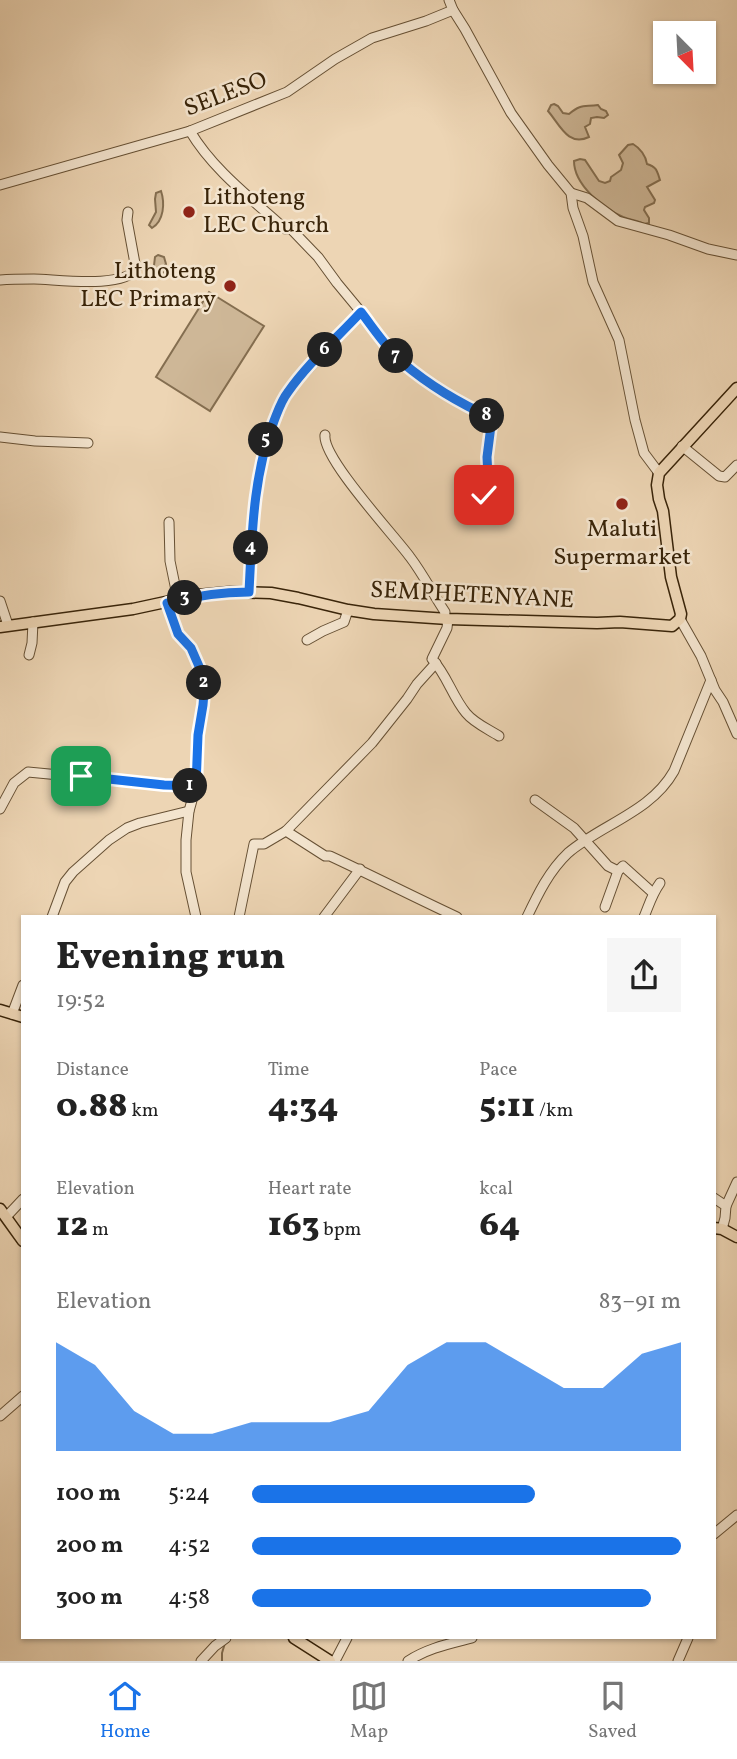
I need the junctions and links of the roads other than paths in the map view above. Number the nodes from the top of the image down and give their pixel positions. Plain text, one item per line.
1 (449, 0) edge
2 (453, 10) junction
3 (190, 131) junction
4 (0, 185) edge
5 (571, 193) junction
6 (128, 212) dead end
7 (737, 255) edge
8 (0, 280) edge
9 (361, 312) junction
10 (737, 388) edge
11 (325, 435) dead end
12 (0, 437) edge
13 (88, 443) dead end
14 (682, 446) junction
15 (737, 465) edge
16 (659, 472) junction
17 (477, 504) dead end
18 (169, 522) dead end
19 (249, 592) junction
20 (0, 601) edge
21 (172, 602) junction
22 (348, 610) junction
23 (446, 619) junction
24 (680, 619) junction
25 (33, 622) junction
26 (4, 626) edge
27 (307, 640) dead end
28 (30, 655) dead end
29 (436, 663) junction
30 (711, 680) junction
31 (737, 734) edge
32 (499, 736) dead end
33 (196, 786) junction
34 (535, 800) dead end
35 (0, 809) edge
36 (189, 811) junction
37 (286, 831) junction
38 (585, 841) junction
39 (360, 869) junction
40 (618, 871) junction
41 (660, 883) dead end
42 (653, 893) junction
43 (605, 907) dead end
44 (53, 915) edge
45 (196, 915) edge
46 (239, 915) edge
47 (326, 915) edge
48 (453, 915) edge
49 (528, 915) edge
50 (644, 915) edge
51 (21, 997) edge
52 (0, 1010) edge
53 (18, 1015) edge
54 (737, 1182) edge
55 (716, 1199) edge
56 (21, 1200) edge
57 (726, 1206) junction
58 (3, 1212) edge
59 (718, 1228) edge
60 (737, 1237) edge
61 (21, 1238) edge
62 (21, 1398) edge
63 (0, 1416) edge
64 (737, 1515) edge
65 (716, 1532) edge
66 (225, 1639) edge
67 (296, 1639) edge
68 (346, 1639) edge
69 (468, 1639) edge
70 (688, 1639) edge
71 (201, 1661) edge
72 (330, 1661) edge
73 (335, 1661) edge
74 (408, 1661) edge
75 (678, 1661) edge

1 - 2 street
2 - 3 street, SELESO
2 - 5 street
3 - 4 street, SELESO
3 - 9 street
5 - 7 street
5 - 16 street
6 - 8 street
9 - 17 street
9 - 19 street
10 - 14 main road
11 - 23 street
12 - 13 street
14 - 15 street
14 - 16 main road
16 - 24 main road
18 - 21 street
19 - 21 main road, SEMPHETENYANE
19 - 22 main road, SEMPHETENYANE
20 - 26 street
21 - 25 main road, SEMPHETENYANE
21 - 33 street
22 - 23 main road, SEMPHETENYANE
22 - 27 street
23 - 24 main road, SEMPHETENYANE
23 - 29 street
24 - 30 street
25 - 26 main road, SEMPHETENYANE
25 - 28 street
29 - 32 street
29 - 37 street
30 - 31 street
30 - 38 street
33 - 35 street
33 - 36 street
34 - 38 street
36 - 44 street
36 - 45 street
37 - 39 street
37 - 46 street
38 - 40 street
38 - 49 street
39 - 47 street
39 - 48 street
40 - 42 street
40 - 43 street
41 - 42 street
42 - 50 street
51 - 53 street
52 - 53 main road
54 - 57 street
55 - 57 street
56 - 58 street
57 - 59 street
58 - 61 main road
59 - 60 main road
62 - 63 street
64 - 65 street
66 - 71 street
67 - 72 main road
68 - 73 street
69 - 74 street
70 - 75 street

